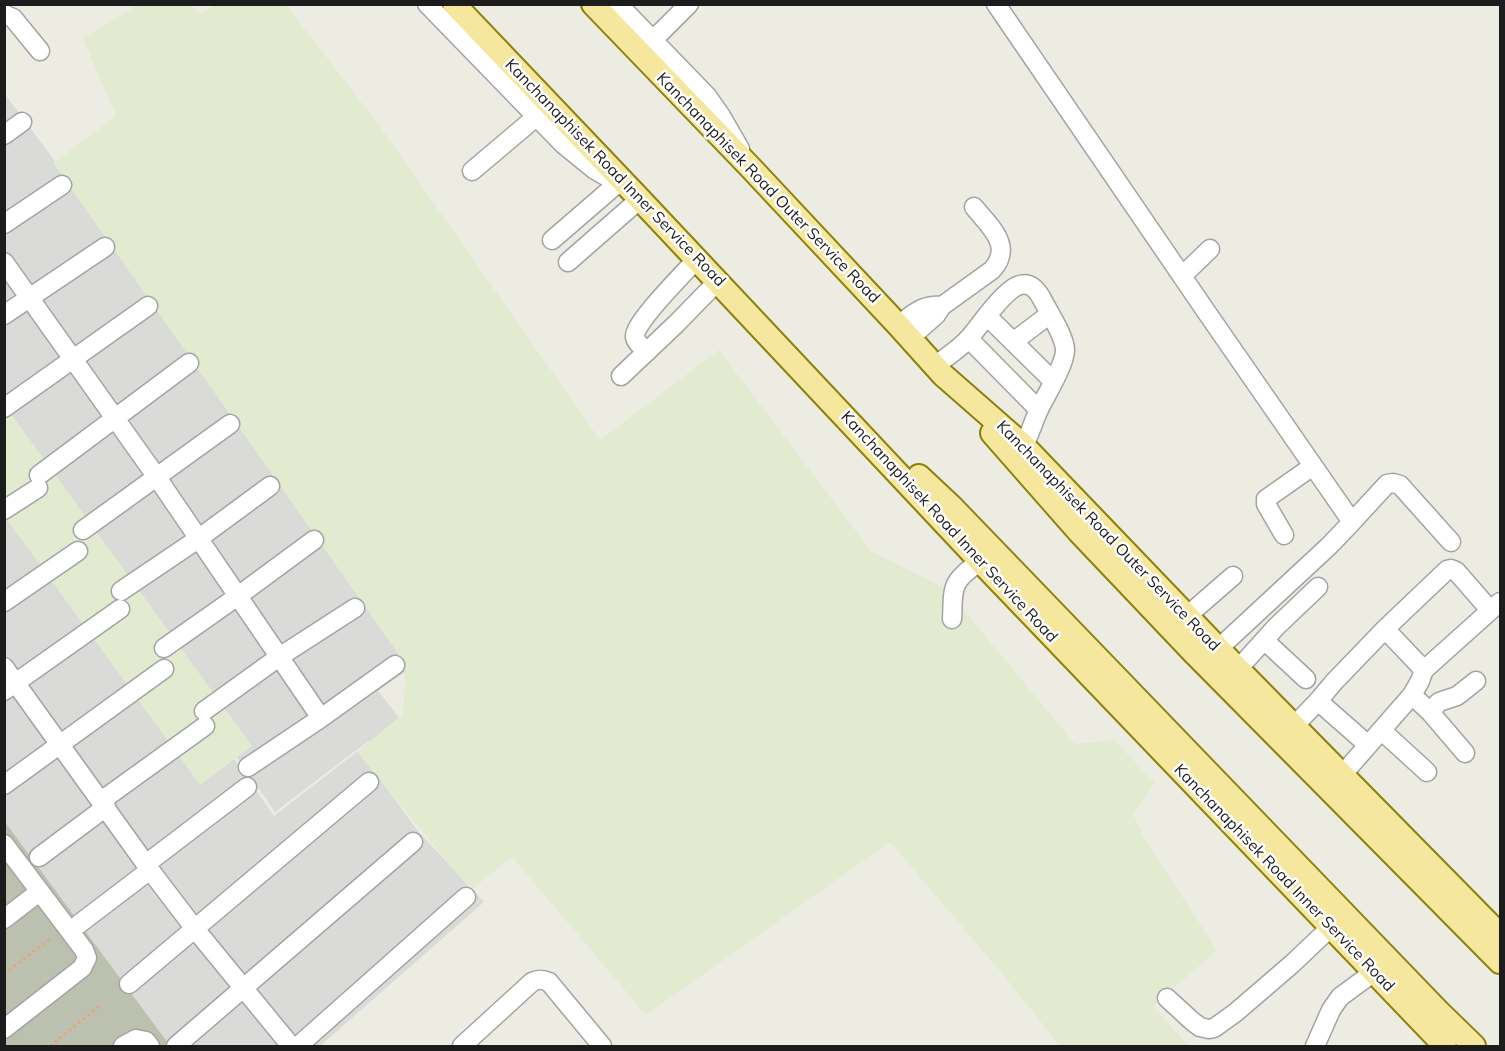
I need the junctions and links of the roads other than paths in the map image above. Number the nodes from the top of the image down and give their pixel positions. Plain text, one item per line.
1 (427, 4) edge
2 (454, 4) edge
3 (593, 4) edge
4 (618, 4) edge
5 (689, 4) edge
6 (996, 4) edge
7 (4, 14) edge
8 (652, 40) junction
9 (40, 51) dead end
10 (536, 117) junction
11 (22, 122) dead end
12 (4, 135) edge
13 (750, 167) junction
14 (472, 171) dead end
15 (62, 185) dead end
16 (631, 192) junction
17 (974, 207) dead end
18 (4, 224) edge
19 (552, 240) dead end
20 (105, 247) dead end
21 (1210, 249) dead end
22 (697, 259) junction
23 (4, 262) edge
24 (568, 262) dead end
25 (1182, 276) junction
26 (718, 281) junction
27 (29, 298) junction
28 (148, 306) dead end
29 (1050, 314) junction
30 (4, 315) edge
31 (987, 316) junction
32 (904, 332) junction
33 (969, 339) junction
34 (1013, 342) junction
35 (647, 352) junction
36 (73, 360) junction
37 (189, 363) dead end
38 (939, 371) junction
39 (621, 376) dead end
40 (1053, 381) junction
41 (4, 408) edge
42 (1039, 410) junction
43 (115, 418) junction
44 (230, 424) dead end
45 (854, 426) junction
46 (1024, 446) junction
47 (1313, 466) junction
48 (156, 476) junction
49 (270, 486) dead end
50 (4, 510) edge
51 (1352, 522) junction
52 (83, 530) dead end
53 (1284, 535) dead end
54 (198, 538) junction
55 (314, 540) dead end
56 (1451, 542) dead end
57 (78, 551) dead end
58 (980, 561) junction
59 (1233, 576) dead end
60 (1318, 587) dead end
61 (238, 596) junction
62 (4, 602) edge
63 (1495, 606) edge
64 (355, 608) dead end
65 (1187, 616) junction
66 (952, 619) dead end
67 (1385, 628) junction
68 (1264, 640) junction
69 (164, 648) dead end
70 (1218, 649) junction
71 (279, 657) junction
72 (395, 665) dead end
73 (4, 667) edge
74 (164, 669) dead end
75 (1238, 669) junction
76 (1424, 670) junction
77 (1306, 679) dead end
78 (1476, 681) dead end
79 (10, 687) edge
80 (1412, 695) junction
81 (1318, 701) junction
82 (1430, 711) junction
83 (321, 718) junction
84 (1294, 726) junction
85 (1381, 730) junction
86 (59, 744) junction
87 (1368, 745) junction
88 (1465, 753) dead end
89 (248, 767) dead end
90 (1427, 772) dead end
91 (1342, 775) junction
92 (369, 782) dead end
93 (4, 784) edge
94 (247, 787) dead end
95 (103, 804) junction
96 (413, 842) dead end
97 (4, 844) edge
98 (39, 858) dead end
99 (148, 867) junction
100 (39, 892) junction
101 (466, 897) dead end
102 (4, 919) edge
103 (80, 924) dead end
104 (1331, 927) junction
105 (195, 929) junction
106 (1500, 935) edge
107 (1500, 962) edge
108 (1374, 972) junction
109 (129, 984) dead end
110 (244, 988) junction
111 (1167, 998) dead end
112 (4, 1029) edge
113 (123, 1047) edge
114 (150, 1047) edge
115 (176, 1047) edge
116 (291, 1047) edge
117 (298, 1047) edge
118 (462, 1047) edge
119 (602, 1047) edge
120 (1315, 1047) edge
121 (1445, 1047) edge
122 (1474, 1047) edge

1 - 10 street
2 - 16 main road, Kanchanaphisek Road Inner Service Road
3 - 13 main road, Kanchanaphisek Road Outer Service Road
4 - 8 street
5 - 8 street
6 - 25 street
7 - 9 street
8 - 13 street
10 - 14 street
10 - 16 street
11 - 12 street
13 - 32 main road, Kanchanaphisek Road Outer Service Road
15 - 18 street
16 - 19 street
16 - 22 main road, Kanchanaphisek Road Inner Service Road
16 - 24 street
17 - 32 street
20 - 27 street
21 - 25 street
22 - 26 main road, Kanchanaphisek Road Inner Service Road
22 - 35 street
23 - 27 street
25 - 47 street
26 - 35 street
26 - 45 main road, Kanchanaphisek Road Inner Service Road
27 - 30 street
27 - 36 street
28 - 36 street
29 - 31 street
29 - 34 street
29 - 40 street
31 - 33 street
31 - 34 street
32 - 38 main road, Kanchanaphisek Road Outer Service Road
33 - 38 street
33 - 42 street
34 - 40 street
35 - 39 street
36 - 41 street
36 - 43 street
37 - 43 street
38 - 46 main road, Kanchanaphisek Road Outer Service Road
38 - 107 main road
40 - 42 street
42 - 46 street
43 - 48 street
43 - 50 street
44 - 48 street
45 - 58 main road, Kanchanaphisek Road Inner Service Road
45 - 122 main road
46 - 65 main road, Kanchanaphisek Road Outer Service Road
47 - 51 street
47 - 53 street
48 - 52 street
48 - 54 street
49 - 54 street
51 - 56 street
51 - 70 street
54 - 61 street
54 - 79 street
55 - 61 street
57 - 62 street
58 - 66 street
58 - 104 main road, Kanchanaphisek Road Inner Service Road
59 - 65 street
60 - 68 street
61 - 69 street
61 - 71 street
63 - 67 street
63 - 76 street
64 - 71 street
65 - 70 main road, Kanchanaphisek Road Outer Service Road
67 - 76 street
67 - 81 street
68 - 75 street
68 - 77 street
70 - 75 main road, Kanchanaphisek Road Outer Service Road
71 - 83 street
71 - 95 street
72 - 83 street
73 - 79 street
74 - 86 street
75 - 84 main road, Kanchanaphisek Road Outer Service Road
76 - 80 street
78 - 82 street
79 - 86 street
80 - 82 street
80 - 85 street
81 - 84 street
81 - 87 street
82 - 88 street
83 - 89 street
84 - 91 main road, Kanchanaphisek Road Outer Service Road
85 - 87 street
85 - 90 street
86 - 93 street
86 - 95 street
87 - 91 street
91 - 106 main road, Kanchanaphisek Road Outer Service Road
92 - 105 street
94 - 99 street
95 - 98 street
95 - 99 street
96 - 110 street
97 - 100 street
99 - 103 street
99 - 105 street
100 - 102 street
100 - 112 street
101 - 117 street
104 - 108 main road, Kanchanaphisek Road Inner Service Road
104 - 111 street
105 - 109 street
105 - 110 street
108 - 120 street
108 - 121 main road, Kanchanaphisek Road Inner Service Road
110 - 115 street
110 - 116 street
113 - 114 street
118 - 119 street

